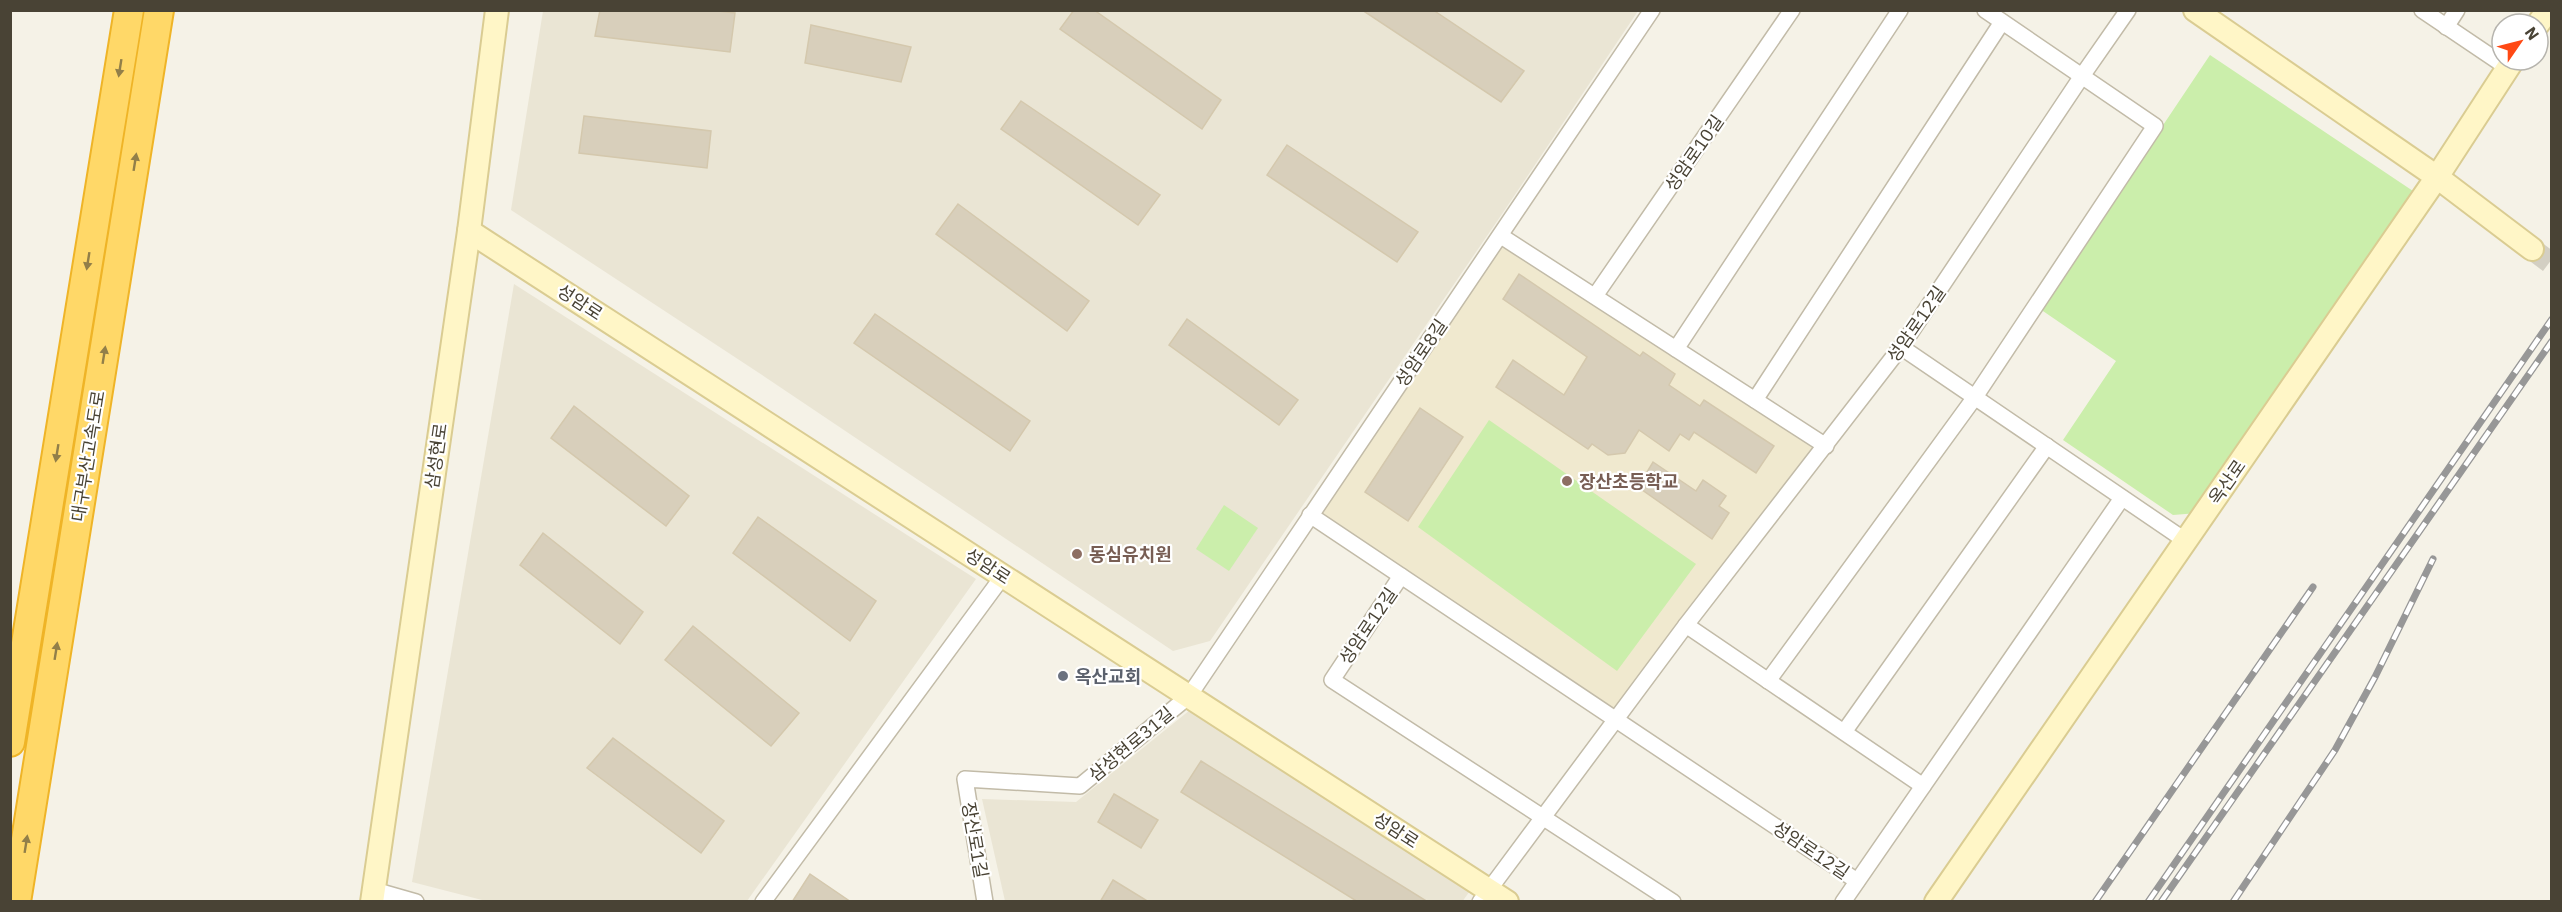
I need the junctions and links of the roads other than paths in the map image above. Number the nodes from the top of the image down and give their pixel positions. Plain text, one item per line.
1 (129, 10) edge
2 (159, 10) edge
3 (497, 10) edge
4 (1652, 10) edge
5 (1792, 10) edge
6 (1900, 10) edge
7 (1985, 10) edge
8 (2128, 10) edge
9 (2195, 10) edge
10 (2422, 10) edge
11 (2457, 10) edge
12 (2002, 22) junction
13 (2446, 27) junction
14 (2490, 52) edge
15 (2506, 72) edge
16 (2082, 76) junction
17 (2437, 177) junction
18 (469, 231) junction
19 (1502, 236) junction
20 (2532, 249) tunnel mouth
21 (1595, 296) junction
22 (1901, 347) junction
23 (1676, 349) junction
24 (1975, 398) junction
25 (1755, 400) junction
26 (1826, 446) junction
27 (2047, 446) junction
28 (2122, 498) junction
29 (1310, 515) junction
30 (2186, 541) junction
31 (1003, 576) junction
32 (1401, 576) junction
33 (1686, 626) junction
34 (1768, 681) junction
35 (1189, 696) junction
36 (1615, 720) junction
37 (1844, 732) junction
38 (10, 742) edge
39 (964, 779) joint
40 (1923, 786) junction
41 (1542, 817) junction
42 (1857, 881) junction
43 (373, 896) edge
44 (1492, 897) edge
45 (16, 902) edge
46 (416, 902) edge
47 (763, 902) edge
48 (985, 902) edge
49 (1673, 902) edge
50 (1843, 902) edge
51 (1936, 902) edge

1 -> 38 highway, 대구부산고속도로
45 -> 2 highway, 대구부산고속도로
3 - 18 street, 삼성현로
4 - 19 street, 성암로8길
5 - 21 street, 성암로10길
6 - 23 street
7 - 12 street
8 - 16 street, 성암로12길
9 - 17 street
10 - 13 street
11 - 13 street
12 - 16 street
12 - 25 street
13 - 14 street
15 - 17 street, 옥산로
16 - 22 street, 성암로12길
16 - 24 street
17 - 20 street
17 - 30 street, 옥산로
18 - 31 street, 성암로
18 - 43 street, 삼성현로
19 - 21 street
19 - 29 street, 성암로8길
21 - 23 street
22 - 24 street
22 - 26 street, 성암로12길
23 - 25 street
24 - 27 street
24 - 34 street
25 - 26 street
26 - 33 street, 성암로12길
27 - 28 street
27 - 37 street
28 - 30 street
28 - 40 street
29 - 32 street
29 - 35 street, 성암로8길
30 - 51 street, 옥산로
31 - 35 street, 성암로
31 - 47 street
32 - 36 street, 성암로12길
32 - 41 street, 성암로12길
33 - 34 street
33 - 36 street, 성암로12길
34 - 37 street
35 - 39 street, 삼성현로31길
35 - 44 street, 성암로
36 - 41 street, 성암로12길
36 - 42 street, 성암로12길
37 - 40 street
39 - 48 street, 장산로1길
40 - 42 street
41 - 44 street, 성암로12길
41 - 49 street, 성암로12길
42 - 50 street
43 - 46 street

